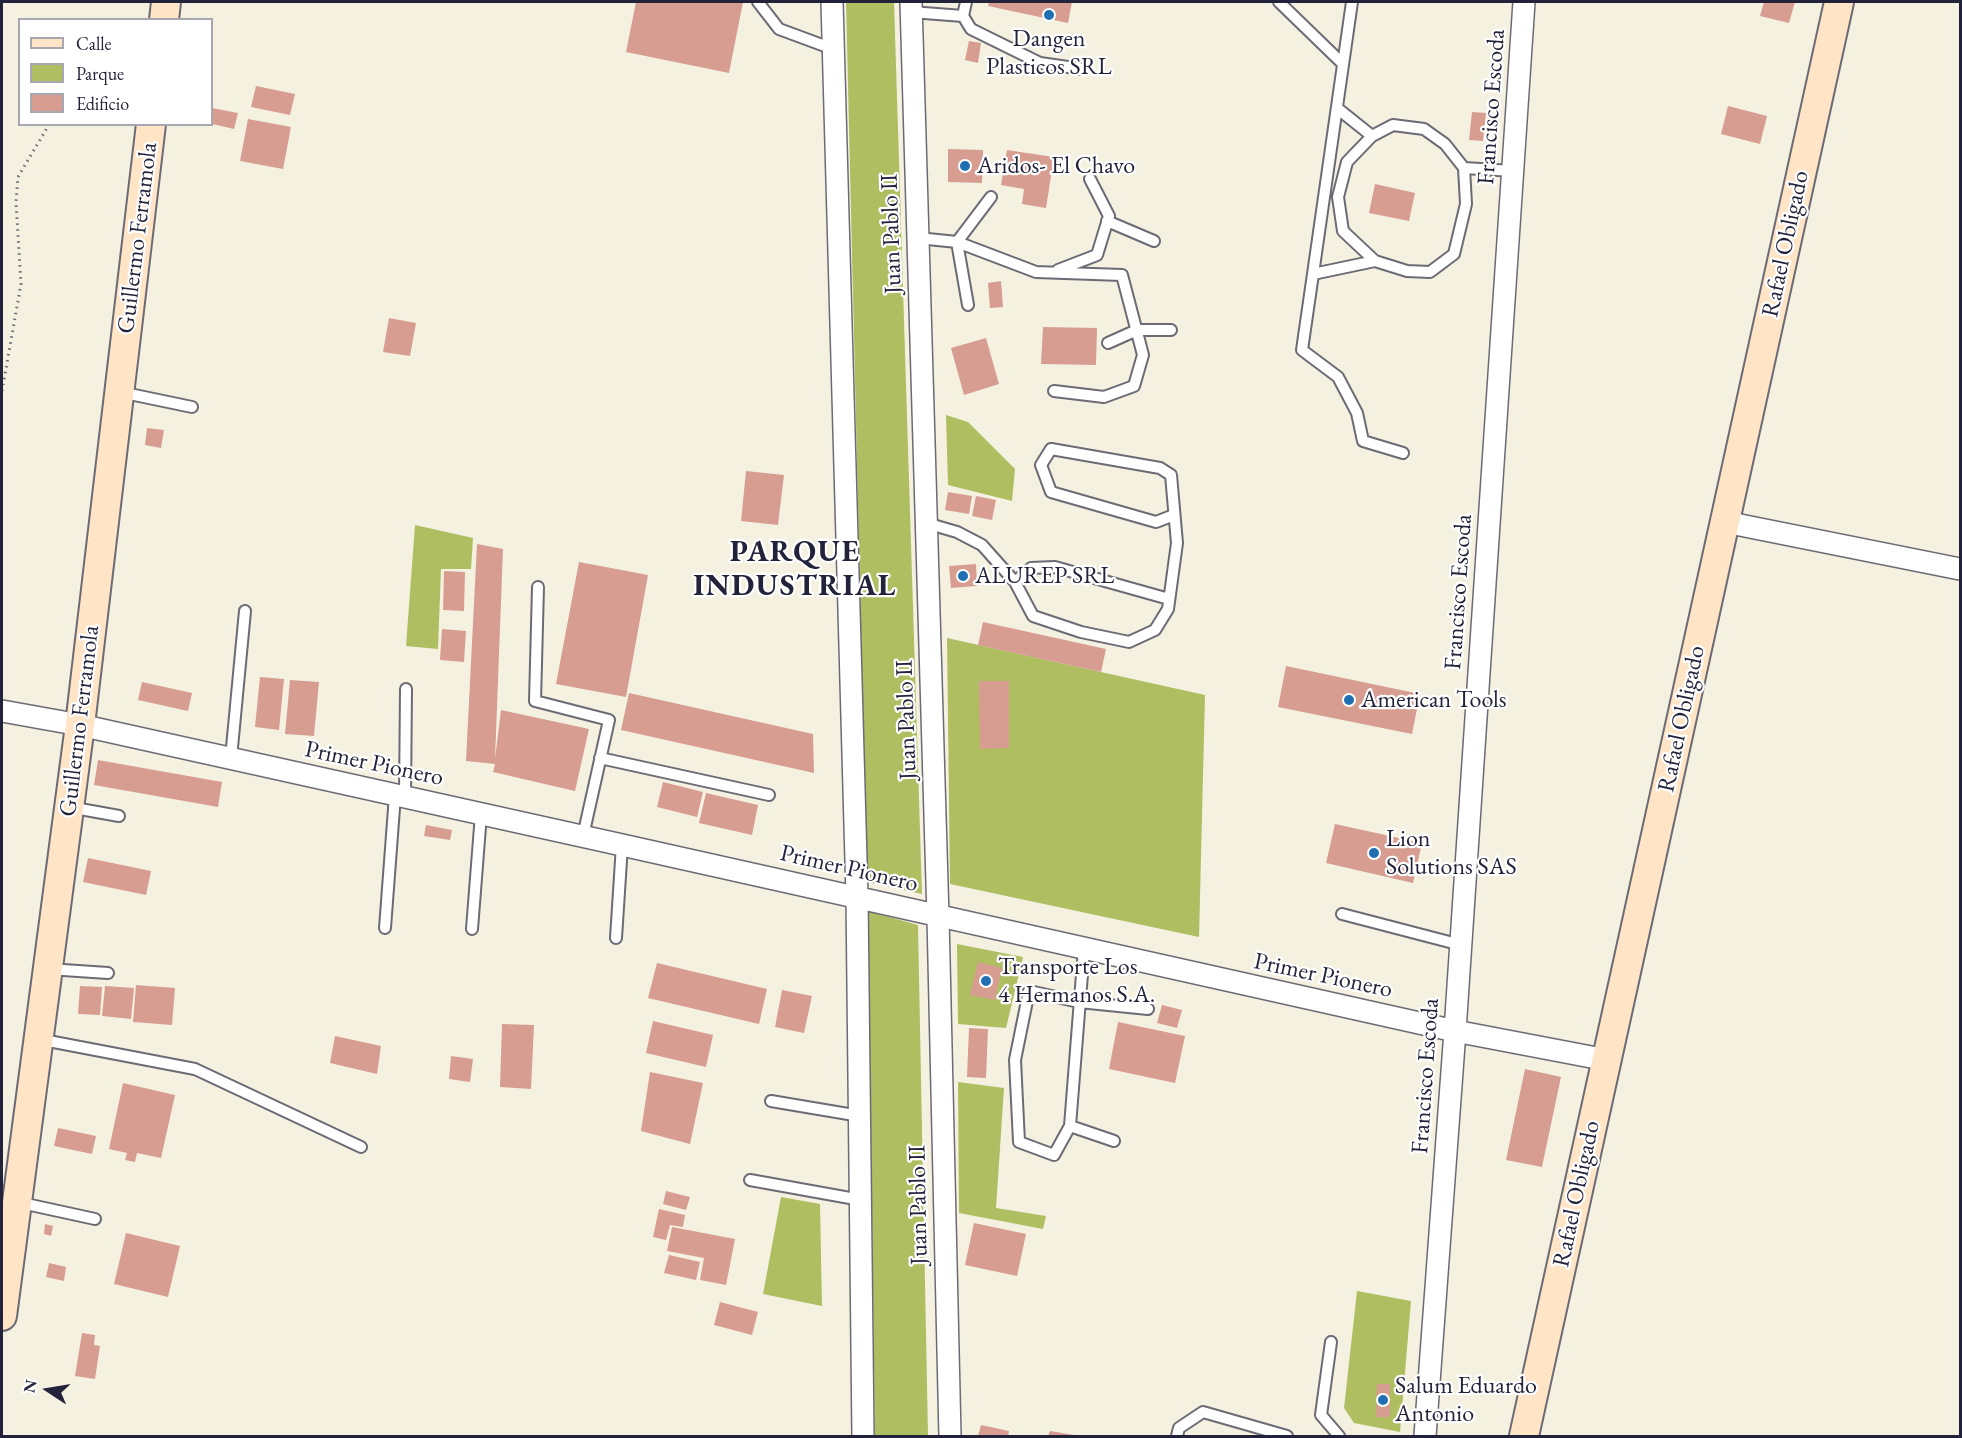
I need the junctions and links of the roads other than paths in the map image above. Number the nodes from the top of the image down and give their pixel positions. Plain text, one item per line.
1 (166, 2) edge
2 (758, 2) edge
3 (832, 2) edge
4 (966, 2) edge
5 (1279, 2) edge
6 (1352, 2) edge
7 (1524, 2) edge
8 (1839, 2) edge
9 (911, 7) edge
10 (963, 16) junction
11 (164, 18) edge
12 (834, 49) junction
13 (1343, 64) junction
14 (1082, 69) dead end
15 (1337, 108) junction
16 (151, 126) edge
17 (1372, 136) junction
18 (1464, 168) junction
19 (1513, 171) junction
20 (1090, 179) dead end
21 (991, 197) dead end
22 (1107, 221) junction
23 (918, 238) junction
24 (1154, 241) dead end
25 (957, 242) junction
26 (1375, 261) junction
27 (1052, 272) junction
28 (1313, 274) junction
29 (968, 305) dead end
30 (1137, 330) junction
31 (1171, 330) dead end
32 (1108, 343) dead end
33 (1054, 391) dead end
34 (119, 392) junction
35 (192, 406) dead end
36 (1403, 453) dead end
37 (1174, 515) junction
38 (1725, 522) junction
39 (926, 523) junction
40 (1960, 568) edge
41 (1016, 582) junction
42 (538, 587) dead end
43 (1169, 599) junction
44 (245, 611) dead end
45 (406, 689) dead end
46 (2, 711) edge
47 (80, 725) junction
48 (231, 758) junction
49 (600, 759) junction
50 (769, 795) dead end
51 (400, 796) junction
52 (69, 807) junction
53 (480, 814) junction
54 (119, 816) dead end
55 (583, 836) junction
56 (622, 845) junction
57 (857, 896) junction
58 (1342, 914) dead end
59 (938, 917) junction
60 (386, 928) dead end
61 (472, 929) dead end
62 (616, 938) dead end
63 (1461, 945) junction
64 (1084, 949) junction
65 (48, 969) junction
66 (108, 973) dead end
67 (1080, 1002) junction
68 (1149, 1009) dead end
69 (1455, 1031) junction
70 (38, 1039) junction
71 (1606, 1060) junction
72 (771, 1101) dead end
73 (860, 1116) junction
74 (1070, 1126) junction
75 (1113, 1141) dead end
76 (361, 1147) dead end
77 (750, 1180) dead end
78 (861, 1200) junction
79 (17, 1202) junction
80 (95, 1219) dead end
81 (2, 1316) edge
82 (1331, 1342) dead end
83 (863, 1437) edge
84 (950, 1437) edge
85 (1177, 1437) edge
86 (1287, 1437) edge
87 (1339, 1437) edge
88 (1425, 1437) edge
89 (1524, 1437) edge

1 - 11 street
2 - 12 lane
3 - 12 street
4 - 10 lane
5 - 13 lane
6 - 13 lane
7 - 19 street, Francisco Escoda
8 - 38 street, Rafael Obligado
9 - 10 lane
9 - 23 street, Juan Pablo II
10 - 14 lane
12 - 57 street
13 - 15 lane
15 - 17 lane
15 - 28 lane
16 - 34 street, Guillermo Ferramola
17 - 18 lane
17 - 26 lane
18 - 19 lane
18 - 26 lane
19 - 63 street, Francisco Escoda
20 - 22 lane
21 - 25 lane
22 - 24 lane
22 - 27 lane
23 - 25 lane
23 - 39 street, Juan Pablo II
25 - 27 lane
25 - 29 lane
26 - 28 lane
27 - 30 lane
28 - 36 lane
30 - 31 lane
30 - 32 lane
30 - 33 lane
34 - 35 lane
34 - 47 street, Guillermo Ferramola
37 - 37 lane
37 - 43 lane
38 - 40 street
38 - 71 street, Rafael Obligado
39 - 41 lane
39 - 59 street, Juan Pablo II
41 - 43 lane
41 - 43 lane
42 - 49 lane
44 - 48 lane
45 - 51 lane
46 - 47 street, Primer Pionero
47 - 48 street, Primer Pionero
47 - 52 street, Guillermo Ferramola
48 - 51 street, Primer Pionero
49 - 50 lane
49 - 55 lane
51 - 53 street, Primer Pionero
51 - 60 lane
52 - 54 lane
52 - 65 street, Guillermo Ferramola
53 - 55 street, Primer Pionero
53 - 61 lane
55 - 56 street, Primer Pionero
56 - 57 street, Primer Pionero
56 - 62 lane
57 - 59 street, Primer Pionero
57 - 73 street
58 - 63 lane
59 - 64 street, Primer Pionero
59 - 84 street, Juan Pablo II
63 - 69 street, Francisco Escoda
64 - 67 lane
64 - 69 street, Primer Pionero
65 - 66 lane
65 - 70 street, Guillermo Ferramola
67 - 68 lane
67 - 74 lane
67 - 74 lane
69 - 71 street, Primer Pionero
69 - 88 street, Francisco Escoda
70 - 76 lane
70 - 79 street, Guillermo Ferramola
71 - 89 street, Rafael Obligado
72 - 73 lane
73 - 78 street
74 - 75 lane
77 - 78 lane
78 - 83 street
79 - 80 lane
79 - 81 street, Guillermo Ferramola
82 - 87 lane
85 - 86 lane

